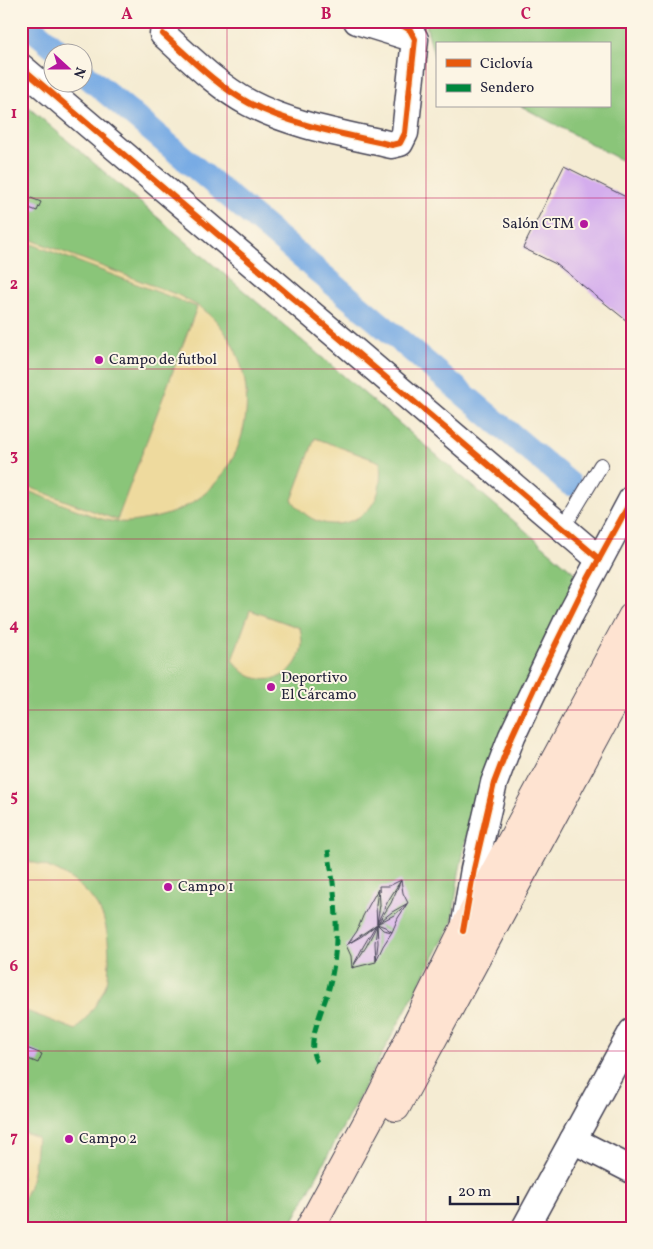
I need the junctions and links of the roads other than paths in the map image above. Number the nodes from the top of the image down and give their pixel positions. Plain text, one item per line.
1 (358, 21) edge
2 (395, 21) edge
3 (162, 34) dead end
4 (415, 39) junction
5 (21, 67) edge
6 (601, 465) dead end
7 (632, 499) edge
8 (563, 528) junction
9 (599, 559) junction
10 (632, 617) edge
11 (632, 669) edge
12 (463, 931) junction
13 (632, 1032) edge
14 (573, 1140) junction
15 (632, 1170) edge
16 (310, 1228) edge
17 (331, 1228) edge
18 (525, 1228) edge

1 - 4 street
2 - 4 street
3 - 4 street
5 - 8 street
6 - 8 lane
7 - 9 street
8 - 9 street
9 - 12 street
10 - 12 main road
11 - 17 main road
12 - 16 main road
13 - 14 street
14 - 15 street
14 - 18 street

